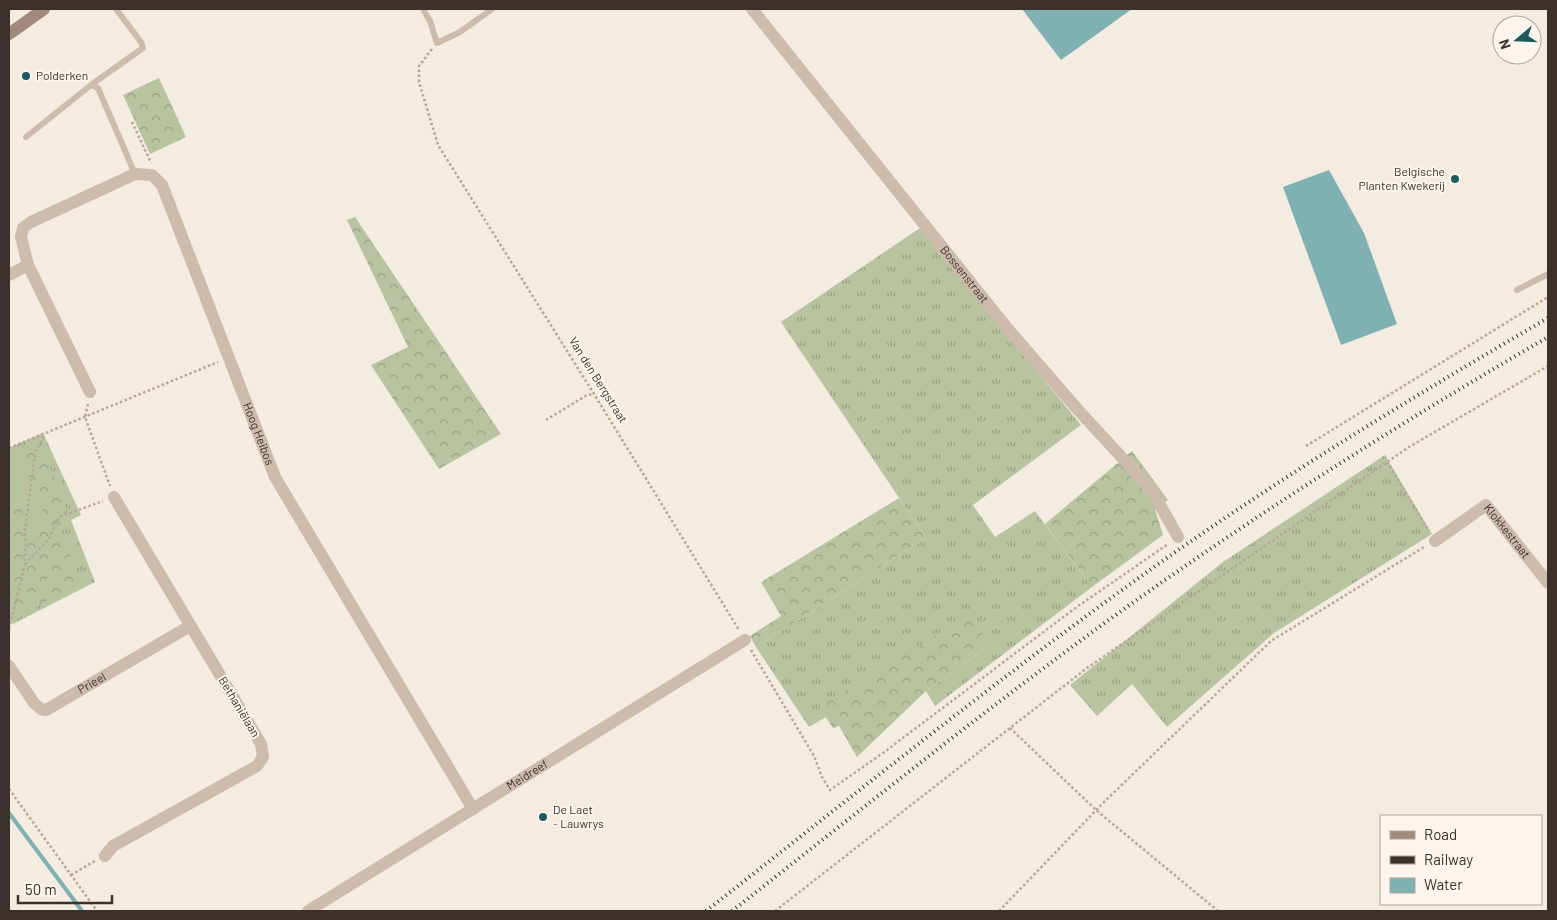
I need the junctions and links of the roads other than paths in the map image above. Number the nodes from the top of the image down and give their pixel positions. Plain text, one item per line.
1 (44, 9) edge
2 (116, 9) edge
3 (423, 9) edge
4 (492, 9) edge
5 (752, 9) edge
6 (9, 34) edge
7 (91, 85) junction
8 (26, 136) dead end
9 (135, 174) junction
10 (28, 266) junction
11 (1548, 274) edge
12 (9, 275) edge
13 (1517, 290) dead end
14 (90, 392) road end
15 (114, 497) road end
16 (1178, 537) road end
17 (1435, 541) road end
18 (1548, 584) edge
19 (190, 626) junction
20 (745, 640) road end
21 (9, 666) edge
22 (472, 809) junction
23 (105, 856) road end
24 (308, 911) edge

1 - 6 street
2 - 7 lane
3 - 4 lane
5 - 16 street, Bossenstraat
7 - 8 lane
7 - 9 lane
9 - 10 street
9 - 22 street, Hoog Heibos
10 - 12 street
10 - 14 street
11 - 13 lane
15 - 19 street, Bethaniëlaan
17 - 18 street, Klokkestraat
19 - 21 street, Prieel
19 - 23 street, Bethaniëlaan
20 - 22 street, Meidreef
22 - 24 street, Meidreef

